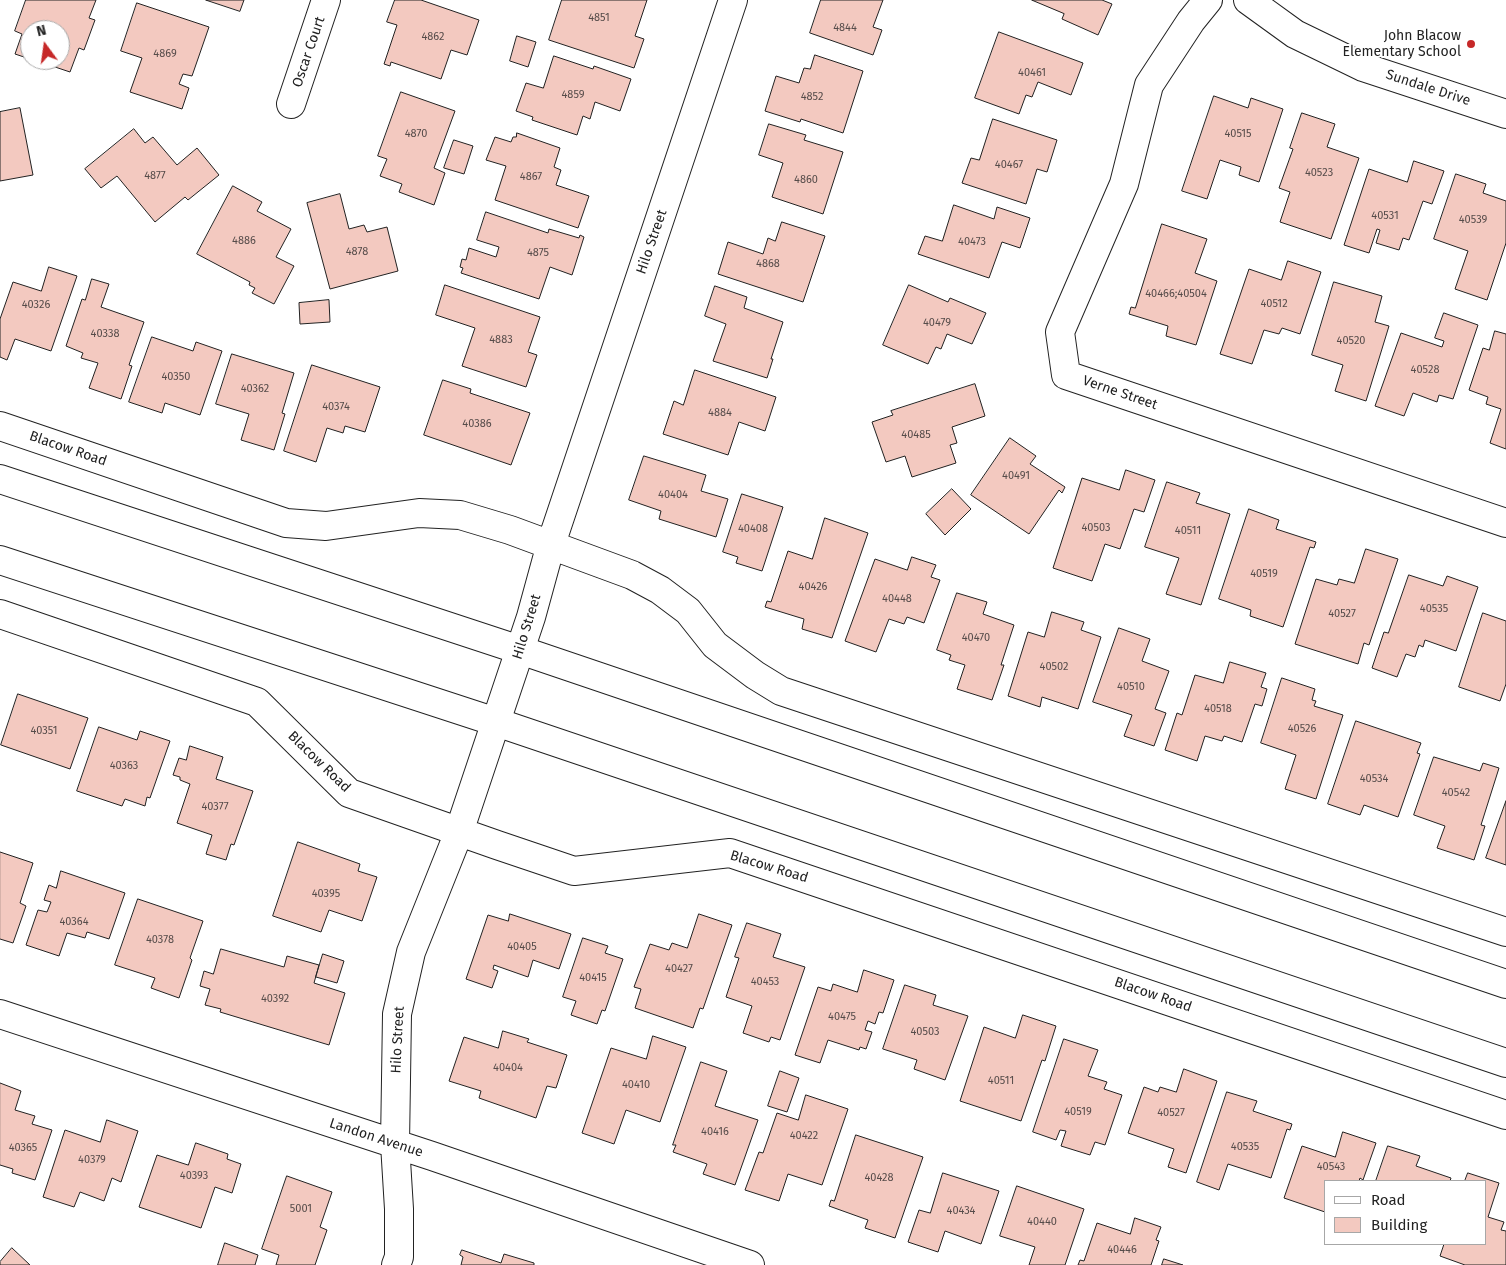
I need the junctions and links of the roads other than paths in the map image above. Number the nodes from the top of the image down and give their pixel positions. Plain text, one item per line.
1 (326, 0) edge
2 (733, 0) edge
3 (1208, 0) edge
4 (1248, 0) edge
5 (291, 104) dead end
6 (1506, 114) edge
7 (0, 426) edge
8 (0, 479) edge
9 (1506, 522) edge
10 (551, 544) junction
11 (0, 560) edge
12 (0, 614) edge
13 (520, 650) junction
14 (496, 722) junction
15 (458, 832) junction
16 (1506, 932) edge
17 (1506, 984) edge
18 (0, 1014) edge
19 (1506, 1063) edge
20 (1506, 1115) edge
21 (395, 1144) junction
22 (396, 1265) edge
23 (750, 1265) edge

1 - 5 street, Oscar Court
2 - 10 street, Hilo Street
3 - 9 street, Verne Street
4 - 6 street, Sundale Drive
7 - 10 street, Blacow Road
8 - 13 street
10 - 13 street, Hilo Street
10 - 16 street, Blacow Road
11 - 14 street
12 - 15 street, Blacow Road
13 - 14 street, Hilo Street
13 - 17 street
14 - 15 street, Hilo Street
14 - 19 street
15 - 20 street, Blacow Road
15 - 21 street, Hilo Street
18 - 21 street, Landon Avenue
21 - 22 street, Hilo Street
21 - 23 street, Landon Avenue

